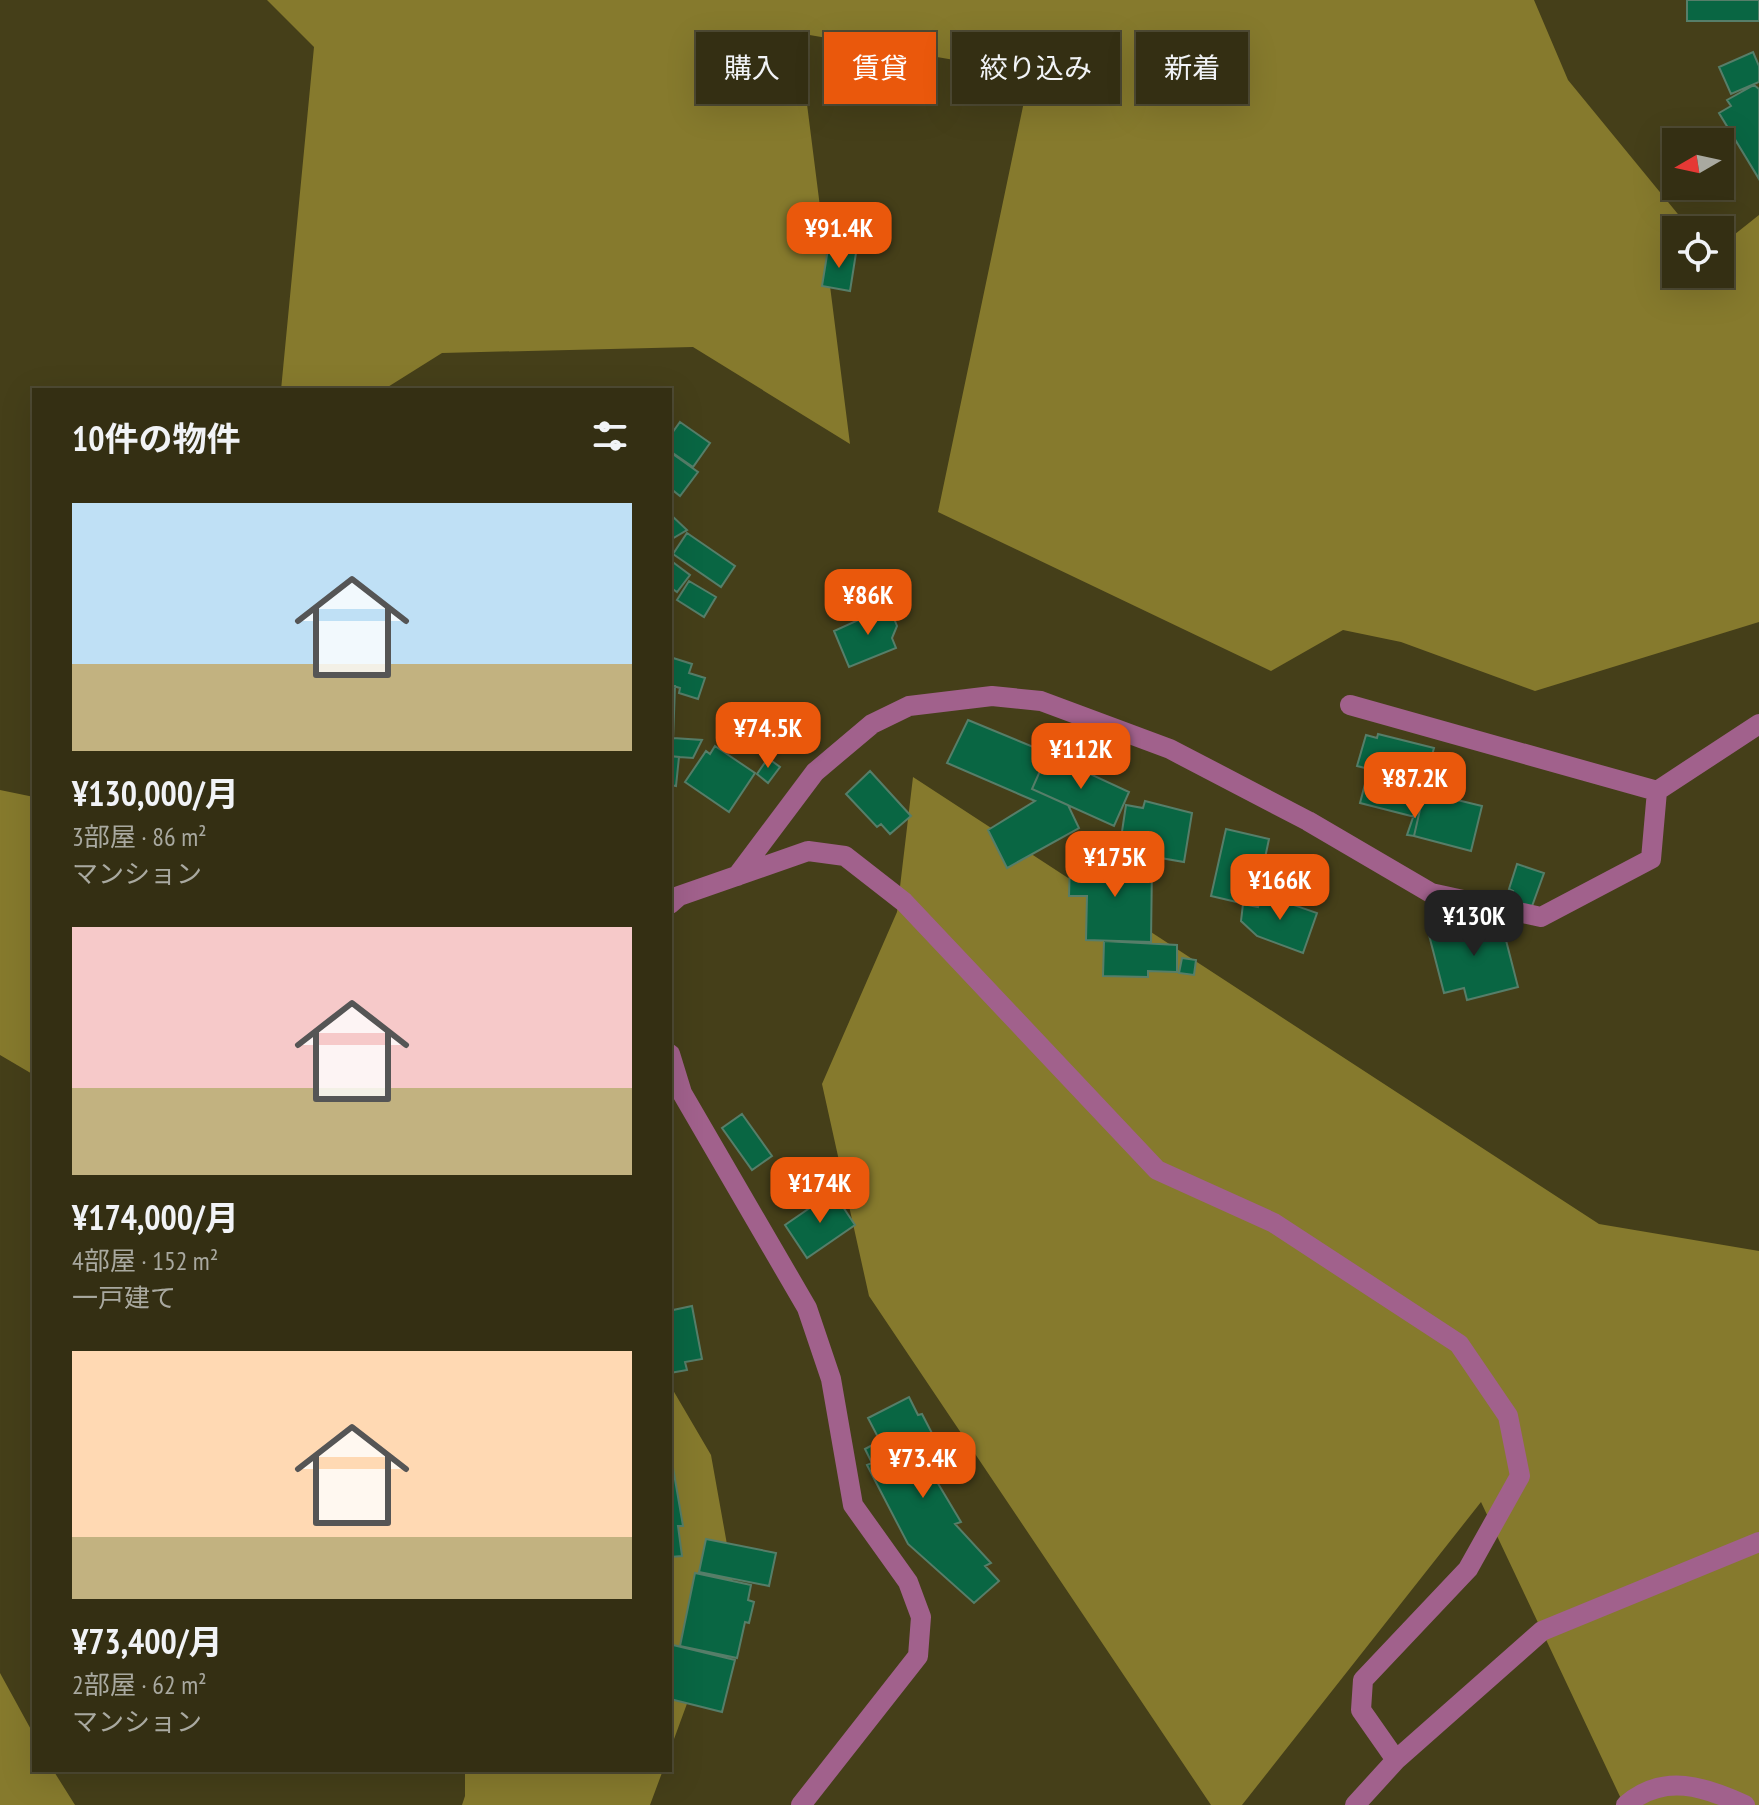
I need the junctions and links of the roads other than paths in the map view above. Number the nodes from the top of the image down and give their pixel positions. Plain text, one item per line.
1 (1350, 705) dead end
2 (1759, 724) edge
3 (1657, 791) junction
4 (737, 876) junction
5 (672, 902) edge
6 (672, 1060) edge
7 (1759, 1542) edge
8 (1396, 1760) junction
9 (801, 1805) edge
10 (1355, 1805) edge
11 (1626, 1805) edge
12 (1745, 1805) edge

1 - 3 street
2 - 3 street
3 - 4 street
4 - 5 street
4 - 8 street
6 - 9 street
7 - 8 street
8 - 10 street
11 - 12 street

